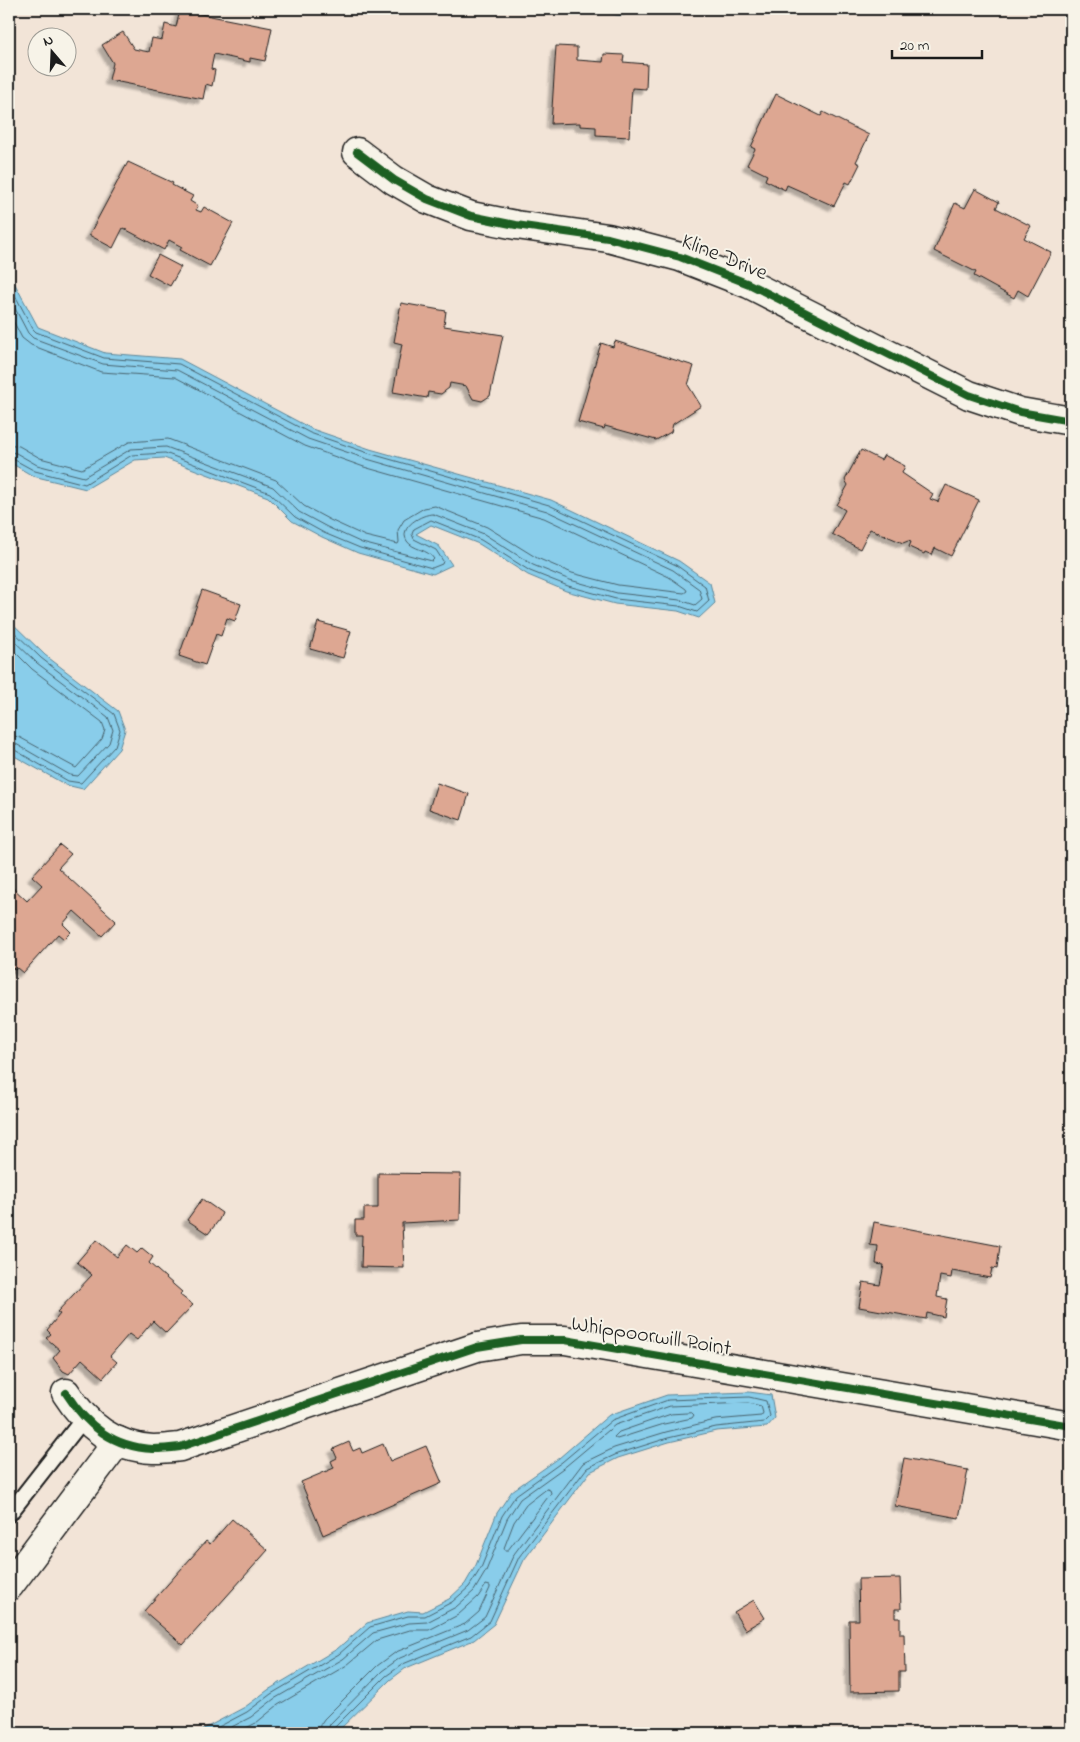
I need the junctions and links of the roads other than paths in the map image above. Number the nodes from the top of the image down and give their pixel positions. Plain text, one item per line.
1 (357, 152) dead end
2 (1071, 421) edge
3 (66, 1394) dead end
4 (84, 1418) junction
5 (1071, 1426) edge
6 (118, 1441) junction
7 (9, 1514) edge
8 (9, 1586) edge

1 - 2 street, Kline Drive
3 - 4 street, Whippoorwill Point
4 - 6 street, Whippoorwill Point
4 - 7 lane
5 - 6 street, Whippoorwill Point
6 - 8 street

